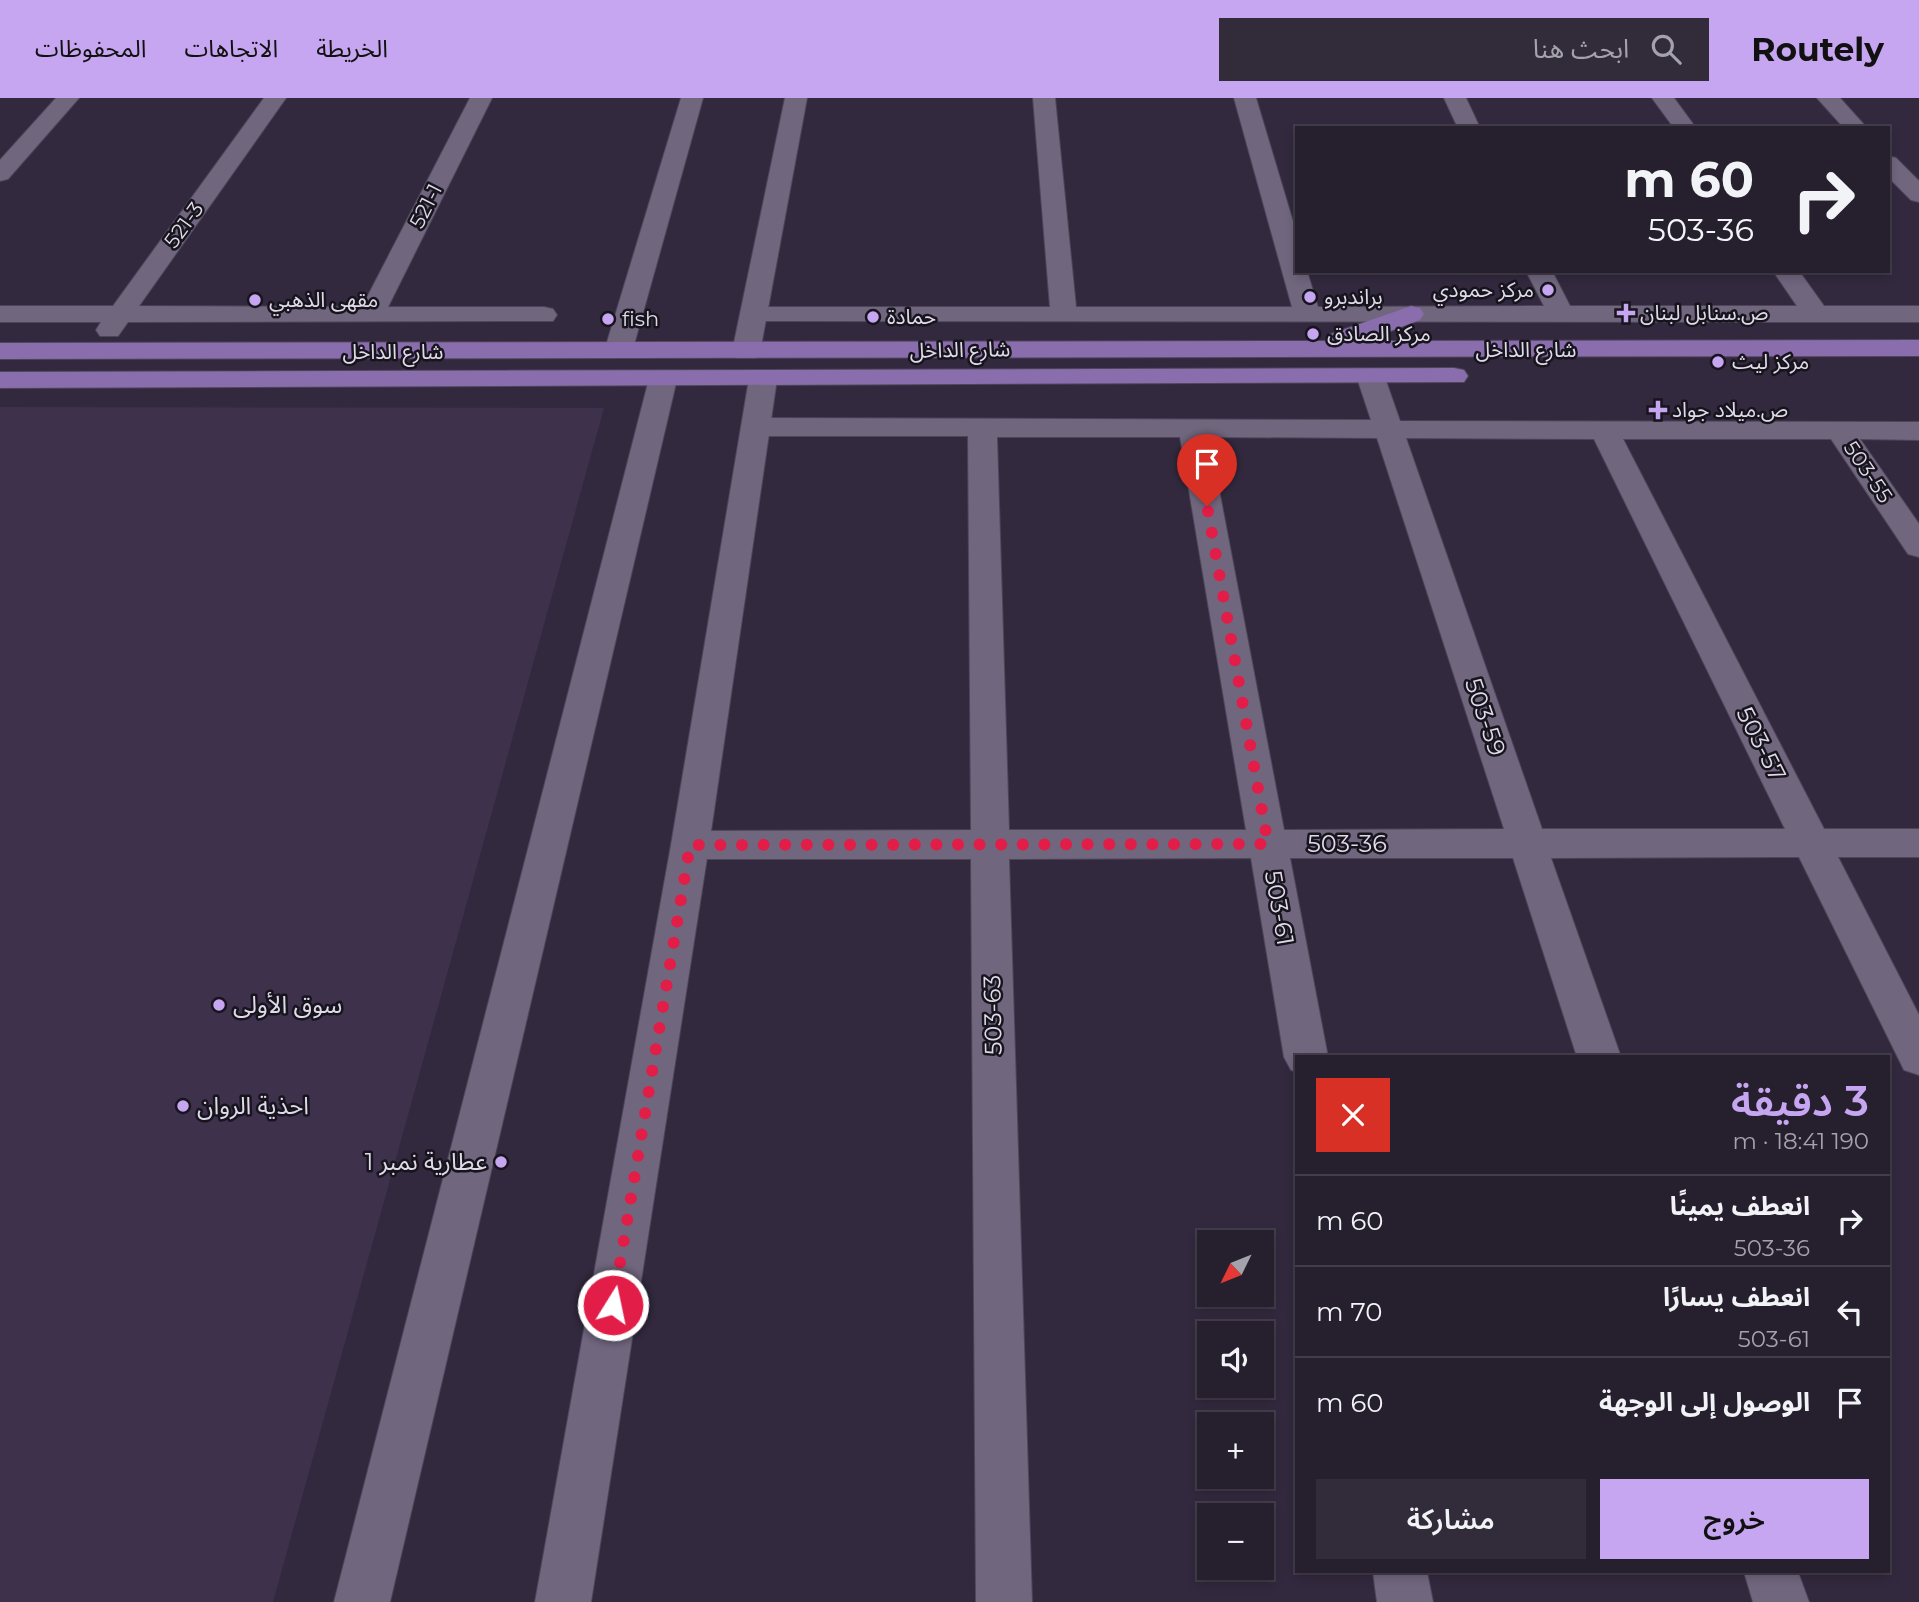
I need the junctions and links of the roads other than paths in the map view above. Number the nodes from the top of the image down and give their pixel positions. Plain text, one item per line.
1 (68, 98) edge
2 (275, 98) edge
3 (481, 98) edge
4 (692, 98) edge
5 (796, 98) edge
6 (1044, 98) edge
7 (1245, 98) edge
8 (1455, 98) edge
9 (1663, 98) edge
10 (1828, 98) edge
11 (1468, 126) edge
12 (1684, 126) edge
13 (1854, 126) edge
14 (1890, 165) edge
15 (1890, 166) edge
16 (1919, 166) edge
17 (0, 174) edge
18 (1919, 195) edge
19 (1295, 272) edge
20 (1295, 273) edge
21 (1540, 273) edge
22 (1787, 273) edge
23 (0, 314) edge
24 (1064, 314) junction
25 (1307, 314) junction
26 (1411, 314) junction
27 (1561, 314) junction
28 (1816, 314) junction
29 (1919, 314) edge
30 (119, 315) junction
31 (371, 315) junction
32 (544, 315) dead end
33 (754, 315) junction
34 (1919, 348) edge
35 (0, 351) edge
36 (93, 351) junction
37 (1310, 351) junction
38 (618, 352) junction
39 (755, 366) junction
40 (1919, 373) edge
41 (1533, 375) dead end
42 (1479, 376) dead end
43 (1371, 378) junction
44 (663, 379) junction
45 (0, 380) edge
46 (755, 427) junction
47 (982, 428) junction
48 (1193, 428) junction
49 (1388, 429) junction
50 (1604, 430) junction
51 (1840, 431) junction
52 (1919, 431) edge
53 (1919, 547) edge
54 (1811, 843) junction
55 (1919, 843) edge
56 (1268, 844) junction
57 (1527, 844) junction
58 (690, 845) junction
59 (990, 845) junction
60 (1307, 1055) edge
61 (1598, 1055) edge
62 (1919, 1057) edge
63 (1400, 1573) edge
64 (1771, 1573) edge
65 (362, 1602) edge
66 (563, 1602) edge
67 (1004, 1602) edge
68 (1405, 1602) edge
69 (1781, 1602) edge

1 - 17 street
2 - 30 street, 521-3
3 - 31 street, 521-1
4 - 38 street
5 - 33 street
6 - 24 street
7 - 19 street
8 - 11 street
9 - 12 street
10 - 13 street
14 - 16 street
15 - 18 street
20 - 25 street
21 - 27 street
22 - 28 street
23 - 30 street
24 - 25 street
24 - 33 street
25 - 26 street
26 - 27 street
26 - 37 main road
27 - 28 street
28 - 29 street
30 - 31 street
30 - 36 street, 521-3
31 - 32 street
33 - 39 street
34 - 37 main road, شارع الداخل
35 - 36 main road, شارع الداخل
36 - 38 main road, شارع الداخل
37 - 39 main road, شارع الداخل
38 - 39 main road, شارع الداخل
39 - 43 main road, شارع الداخل
39 - 44 main road, شارع الداخل
39 - 46 street
40 - 41 main road, شارع الداخل
42 - 43 main road, شارع الداخل
43 - 49 street, 503-59
44 - 45 main road, شارع الداخل
44 - 65 street
46 - 47 street
46 - 58 street
47 - 48 street
47 - 59 street, 503-63
48 - 49 street
48 - 56 street, 503-61
49 - 50 street
49 - 57 street, 503-59
50 - 51 street
50 - 54 street, 503-57
51 - 52 street
51 - 53 street, 503-55
54 - 55 street, 503-36
54 - 57 street, 503-36
54 - 62 street, 503-57
56 - 57 street, 503-36
56 - 59 street, 503-36
56 - 60 street, 503-61
57 - 61 street, 503-59
58 - 59 street, 503-36
58 - 66 street
59 - 67 street, 503-63
63 - 68 street
64 - 69 street

